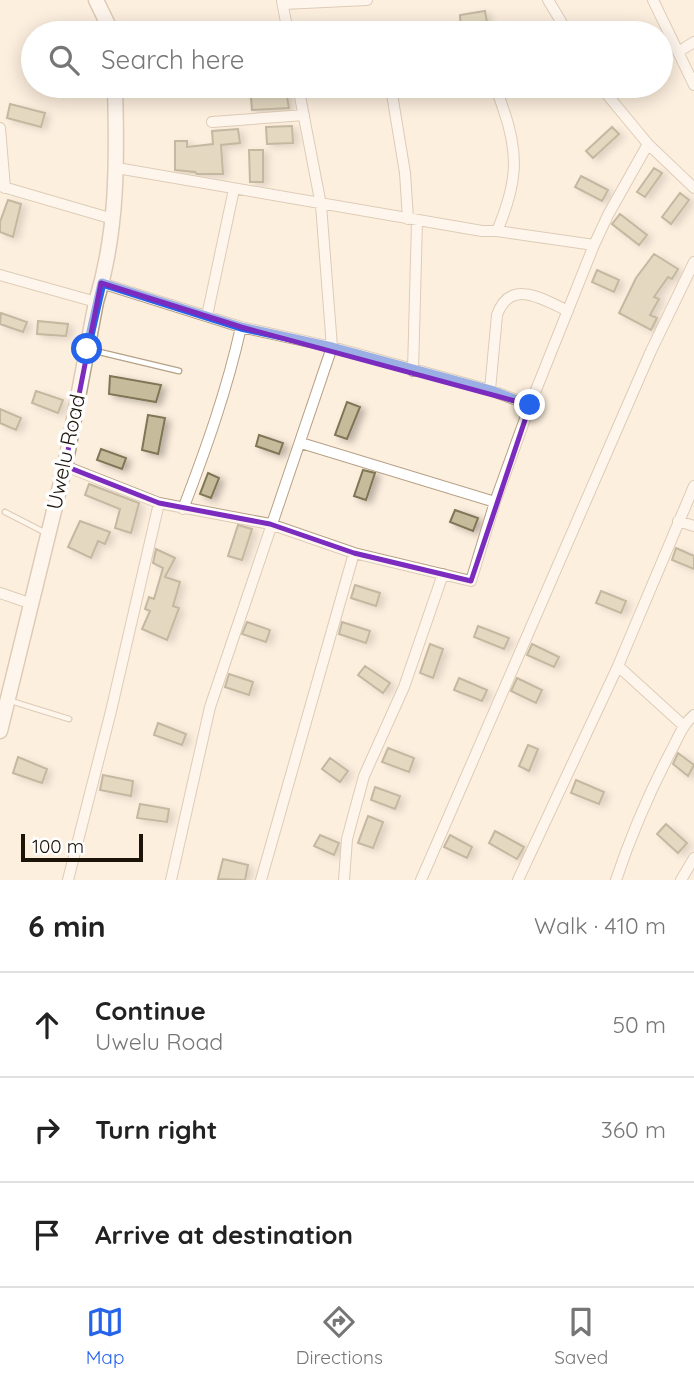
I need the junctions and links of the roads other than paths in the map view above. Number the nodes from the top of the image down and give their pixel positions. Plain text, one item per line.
1 (96, 0) edge
2 (367, 0) edge
3 (548, 0) edge
4 (653, 0) edge
5 (282, 2) edge
6 (106, 21) edge
7 (286, 21) edge
8 (561, 21) edge
9 (663, 21) edge
10 (673, 42) edge
11 (694, 42) edge
12 (678, 52) junction
13 (694, 85) edge
14 (115, 98) edge
15 (300, 98) edge
16 (393, 98) edge
17 (499, 98) edge
18 (610, 98) edge
19 (303, 116) junction
20 (212, 122) dead end
21 (0, 128) edge
22 (648, 144) junction
23 (117, 168) junction
24 (3, 187) edge
25 (694, 188) edge
26 (234, 189) junction
27 (321, 205) junction
28 (113, 219) junction
29 (412, 220) junction
30 (497, 231) junction
31 (594, 245) junction
32 (694, 262) edge
33 (0, 275) edge
34 (102, 283) junction
35 (96, 302) junction
36 (568, 311) junction
37 (208, 316) junction
38 (241, 327) junction
39 (332, 347) junction
40 (87, 349) junction
41 (413, 371) junction
42 (179, 372) dead end
43 (491, 390) junction
44 (530, 405) junction
45 (301, 443) junction
46 (65, 467) junction
47 (694, 486) edge
48 (495, 502) junction
49 (159, 503) junction
50 (183, 509) junction
51 (5, 512) dead end
52 (678, 521) junction
53 (270, 524) junction
54 (694, 526) edge
55 (48, 534) junction
56 (354, 553) junction
57 (443, 573) junction
58 (0, 593) edge
59 (32, 604) junction
60 (618, 666) junction
61 (7, 700) junction
62 (694, 715) edge
63 (69, 719) dead end
64 (684, 726) junction
65 (0, 731) edge
66 (694, 858) edge
67 (68, 880) edge
68 (171, 880) edge
69 (261, 880) edge
70 (344, 880) edge
71 (421, 880) edge
72 (518, 880) edge
73 (616, 880) edge
74 (681, 880) edge

1 - 6 street
2 - 5 street
3 - 8 street
4 - 9 street
5 - 7 street
10 - 12 street
11 - 12 street
12 - 13 street
14 - 23 street, Uwelu Road
15 - 19 street
16 - 29 street
17 - 30 street
18 - 22 street
19 - 20 street
19 - 27 street
21 - 24 street
22 - 25 street
22 - 31 street
23 - 26 street
23 - 28 street, Uwelu Road
24 - 28 street
26 - 27 street
26 - 37 street
27 - 29 street
27 - 39 street
28 - 34 street, Uwelu Road
29 - 30 street
29 - 41 street
30 - 31 street
31 - 36 street
32 - 71 street
33 - 35 street
34 - 35 street, Uwelu Road
34 - 37 street
35 - 40 street, Uwelu Road
36 - 43 street
36 - 44 street
37 - 38 street
38 - 39 street
38 - 50 street
39 - 41 street
39 - 45 street
40 - 42 lane
40 - 46 street, Uwelu Road
41 - 43 street
43 - 44 street
44 - 48 street
45 - 48 street
45 - 53 street
46 - 49 street
46 - 55 street, Uwelu Road
47 - 52 street
48 - 57 street
49 - 50 street
49 - 67 street
50 - 53 street
51 - 55 lane
52 - 54 street
52 - 60 street
53 - 56 street
53 - 68 street
55 - 59 street, Uwelu Road
56 - 57 street
56 - 69 street
57 - 70 street
58 - 59 street
59 - 61 street, Uwelu Road
60 - 64 street
60 - 72 street
61 - 63 lane
61 - 65 street, Uwelu Road
62 - 64 street
64 - 73 street
66 - 74 street

